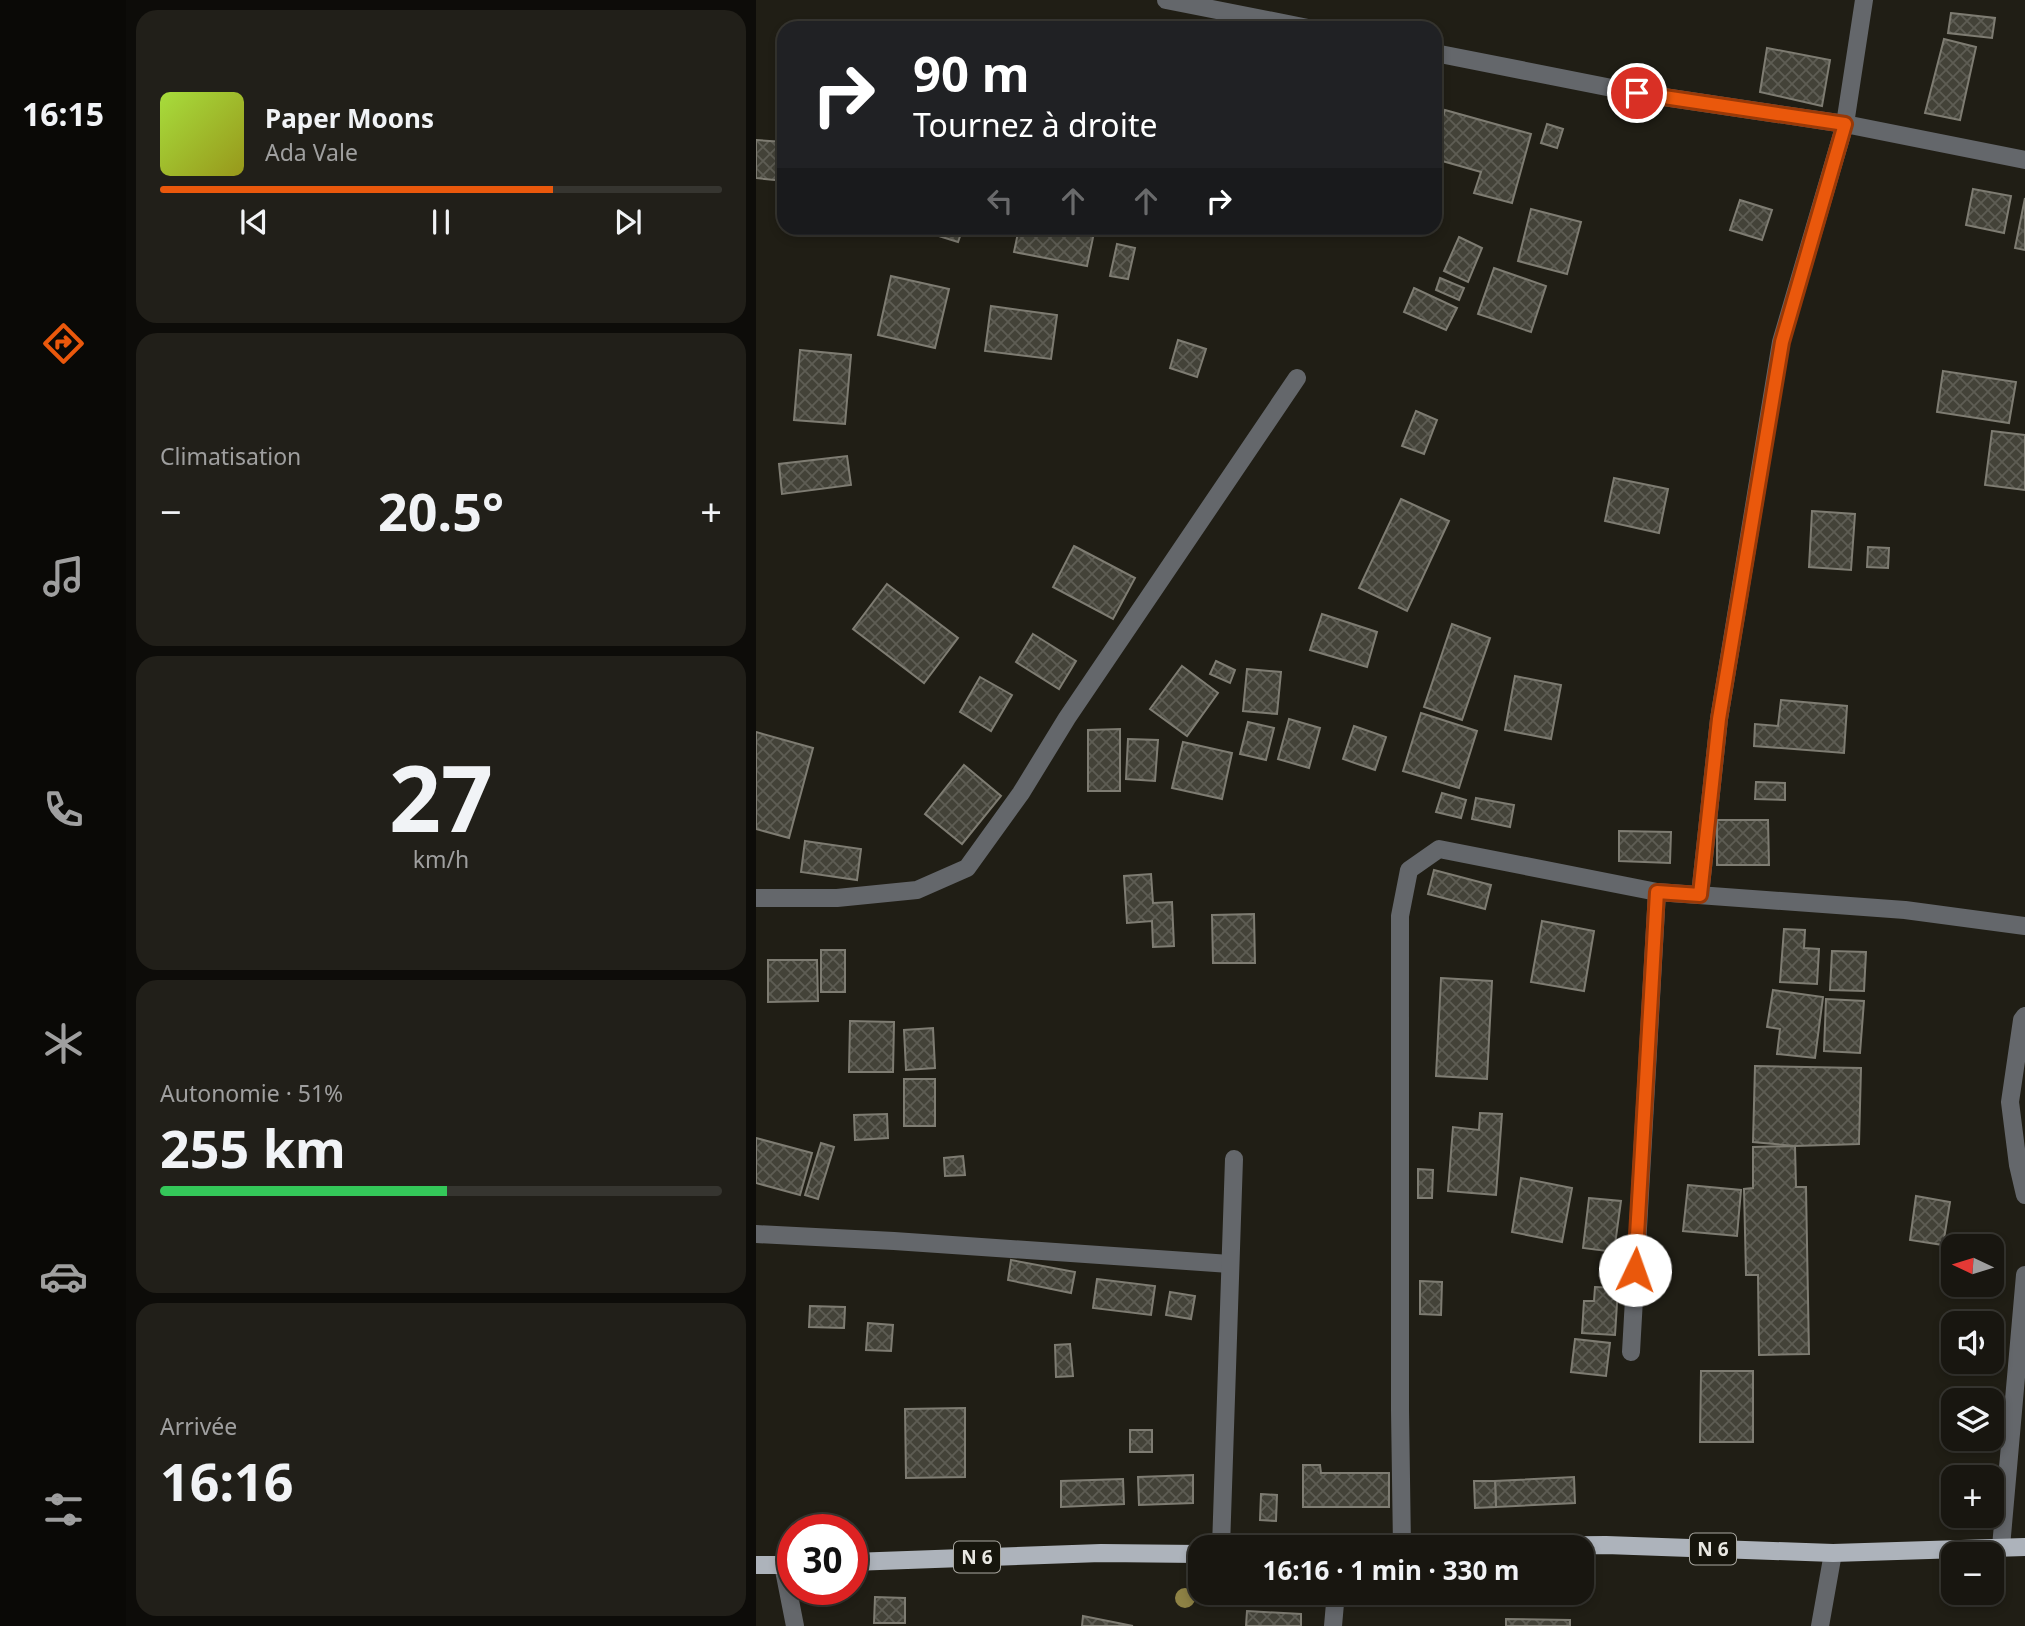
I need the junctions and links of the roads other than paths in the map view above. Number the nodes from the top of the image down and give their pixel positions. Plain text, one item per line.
1 (1166, 0) edge
2 (1864, 0) edge
3 (1272, 21) edge
4 (1442, 54) edge
5 (1845, 124) junction
6 (2025, 160) edge
7 (1297, 378) dead end
8 (1657, 892) junction
9 (1700, 895) junction
10 (756, 898) edge
11 (2025, 926) edge
12 (2025, 1016) edge
13 (1234, 1159) dead end
14 (2025, 1195) edge
15 (756, 1234) edge
16 (1230, 1264) junction
17 (2025, 1275) edge
18 (1631, 1352) dead end
19 (1221, 1535) edge
20 (1401, 1535) edge
21 (2001, 1542) edge
22 (1594, 1545) edge
23 (2025, 1546) edge
24 (2004, 1547) edge
25 (1941, 1549) edge
26 (1833, 1553) junction
27 (1188, 1554) edge
28 (868, 1561) edge
29 (756, 1565) edge
30 (777, 1565) edge
31 (793, 1605) edge
32 (1335, 1605) edge
33 (795, 1626) edge
34 (1333, 1626) edge
35 (1820, 1626) edge

1 - 3 street
2 - 5 street
4 - 5 street
5 - 6 street
5 - 9 street
7 - 10 street
8 - 9 street
8 - 18 street
8 - 20 street
9 - 11 street
12 - 14 street
13 - 16 street
15 - 16 street
16 - 19 street
17 - 21 street
22 - 26 main road, N 6
23 - 24 main road, N 6
25 - 26 main road, N 6
26 - 35 street
27 - 28 main road, N 6
29 - 30 main road
31 - 33 street
32 - 34 street

